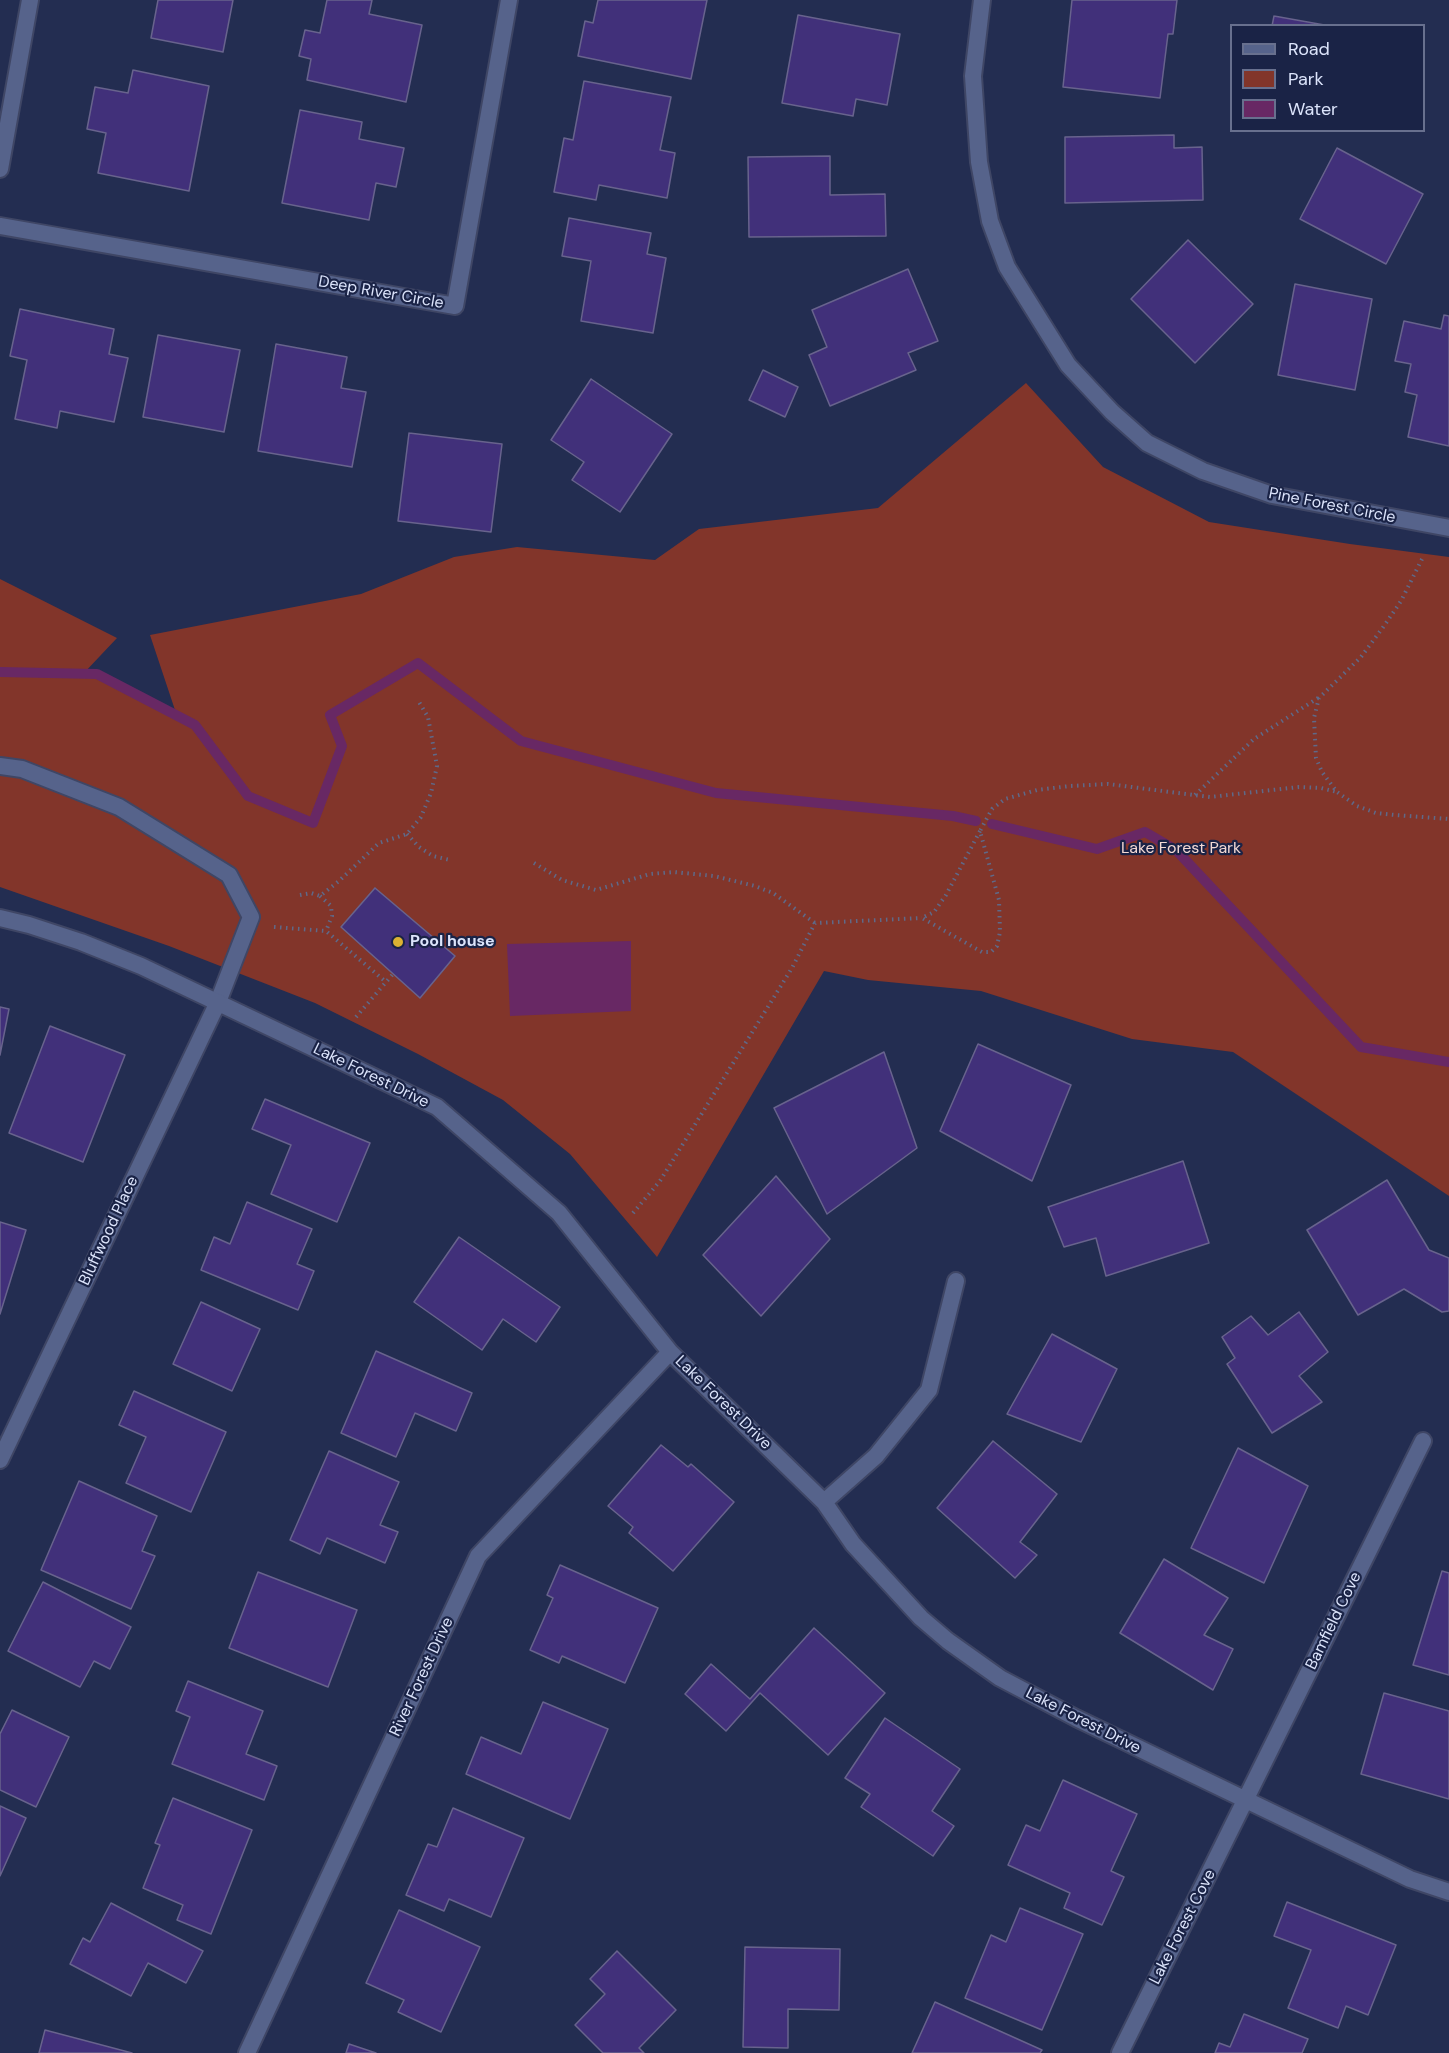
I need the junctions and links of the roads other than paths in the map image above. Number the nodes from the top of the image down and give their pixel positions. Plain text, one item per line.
1 (30, 0) edge
2 (509, 0) edge
3 (982, 0) edge
4 (0, 169) edge
5 (0, 226) edge
6 (1449, 528) edge
7 (0, 766) edge
8 (0, 918) edge
9 (218, 1002) junction
10 (956, 1281) dead end
11 (670, 1352) junction
12 (1423, 1441) dead end
13 (2, 1452) edge
14 (824, 1502) junction
15 (1246, 1801) junction
16 (1449, 1892) edge
17 (247, 2053) edge
18 (1120, 2053) edge

1 - 4 street
2 - 5 street, Deep River Circle
3 - 6 street, Pine Forest Circle
7 - 9 street, Bluffwood Place
8 - 9 street, Lake Forest Drive
9 - 11 street, Lake Forest Drive
9 - 13 street, Bluffwood Place
10 - 14 street
11 - 14 street, Lake Forest Drive
11 - 17 street, River Forest Drive
12 - 15 street, Bamfield Cove
14 - 15 street, Lake Forest Drive
15 - 16 street, Lake Forest Drive
15 - 18 street, Lake Forest Cove

